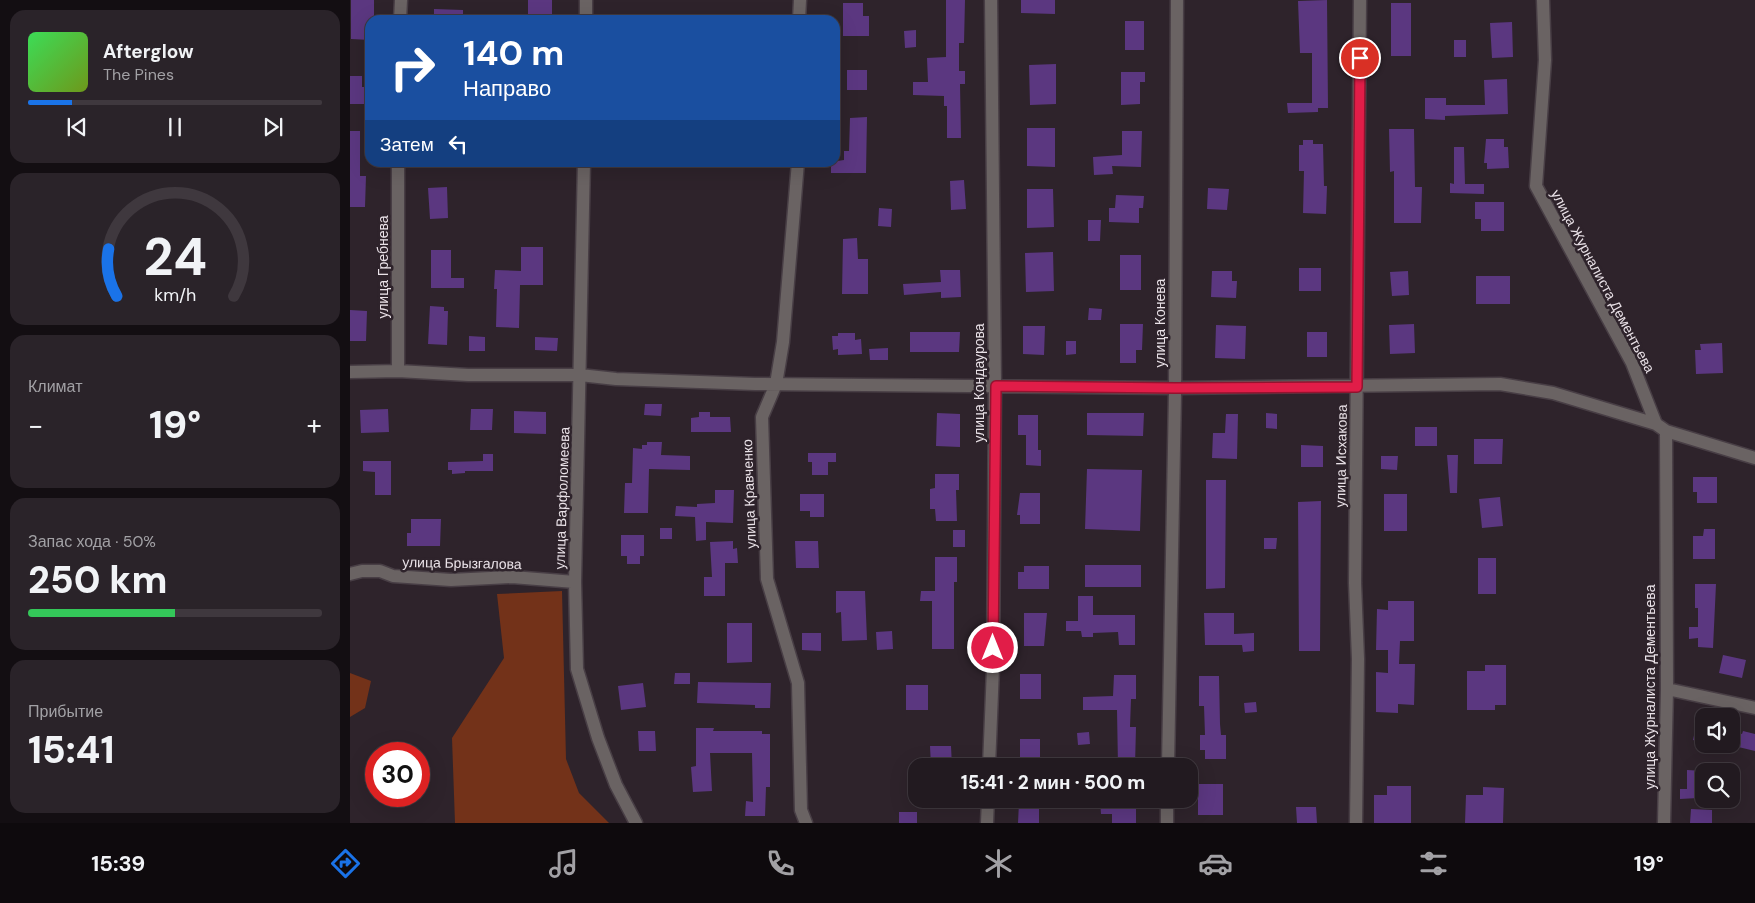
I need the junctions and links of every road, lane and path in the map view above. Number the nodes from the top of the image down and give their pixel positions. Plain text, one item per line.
1 (400, 0) edge
2 (586, 0) edge
3 (800, 0) edge
4 (991, 0) edge
5 (1177, 0) edge
6 (1360, 0) edge
7 (1543, 0) edge
8 (400, 15) edge
9 (586, 15) edge
10 (799, 15) edge
11 (398, 167) edge
12 (584, 167) edge
13 (798, 167) edge
14 (398, 371) junction
15 (350, 372) edge
16 (580, 375) junction
17 (776, 384) junction
18 (996, 386) junction
19 (1357, 387) junction
20 (1175, 388) junction
21 (1661, 428) junction
22 (1755, 458) edge
23 (350, 574) edge
24 (575, 582) junction
25 (1667, 689) junction
26 (1755, 708) edge
27 (989, 758) edge
28 (1168, 758) edge
29 (988, 808) edge
30 (1167, 808) edge
31 (636, 823) edge
32 (806, 823) edge
33 (987, 823) edge
34 (1167, 823) edge
35 (1356, 823) edge
36 (1664, 823) edge

1 - 8 street
2 - 9 street
3 - 10 street
4 - 18 street, улица Кондаурова
5 - 20 street, улица Конева
6 - 19 street, улица Исхакова
7 - 21 street, улица Журналиста Дементьева
11 - 14 street, улица Гребнева
12 - 16 street, улица Варфоломеева
13 - 17 street, улица Кравченко
14 - 15 street
14 - 16 street
16 - 17 street
16 - 24 street, улица Варфоломеева
17 - 18 street
17 - 32 street, улица Кравченко
18 - 20 street
18 - 27 street, улица Кондаурова
19 - 20 street
19 - 21 street
19 - 35 street, улица Исхакова
20 - 28 street, улица Конева
21 - 22 street
21 - 25 street, улица Журналиста Дементьева
23 - 24 street, улица Брызгалова
24 - 31 street, улица Варфоломеева
25 - 26 street
25 - 36 street, улица Журналиста Дементьева
29 - 33 street
30 - 34 street

